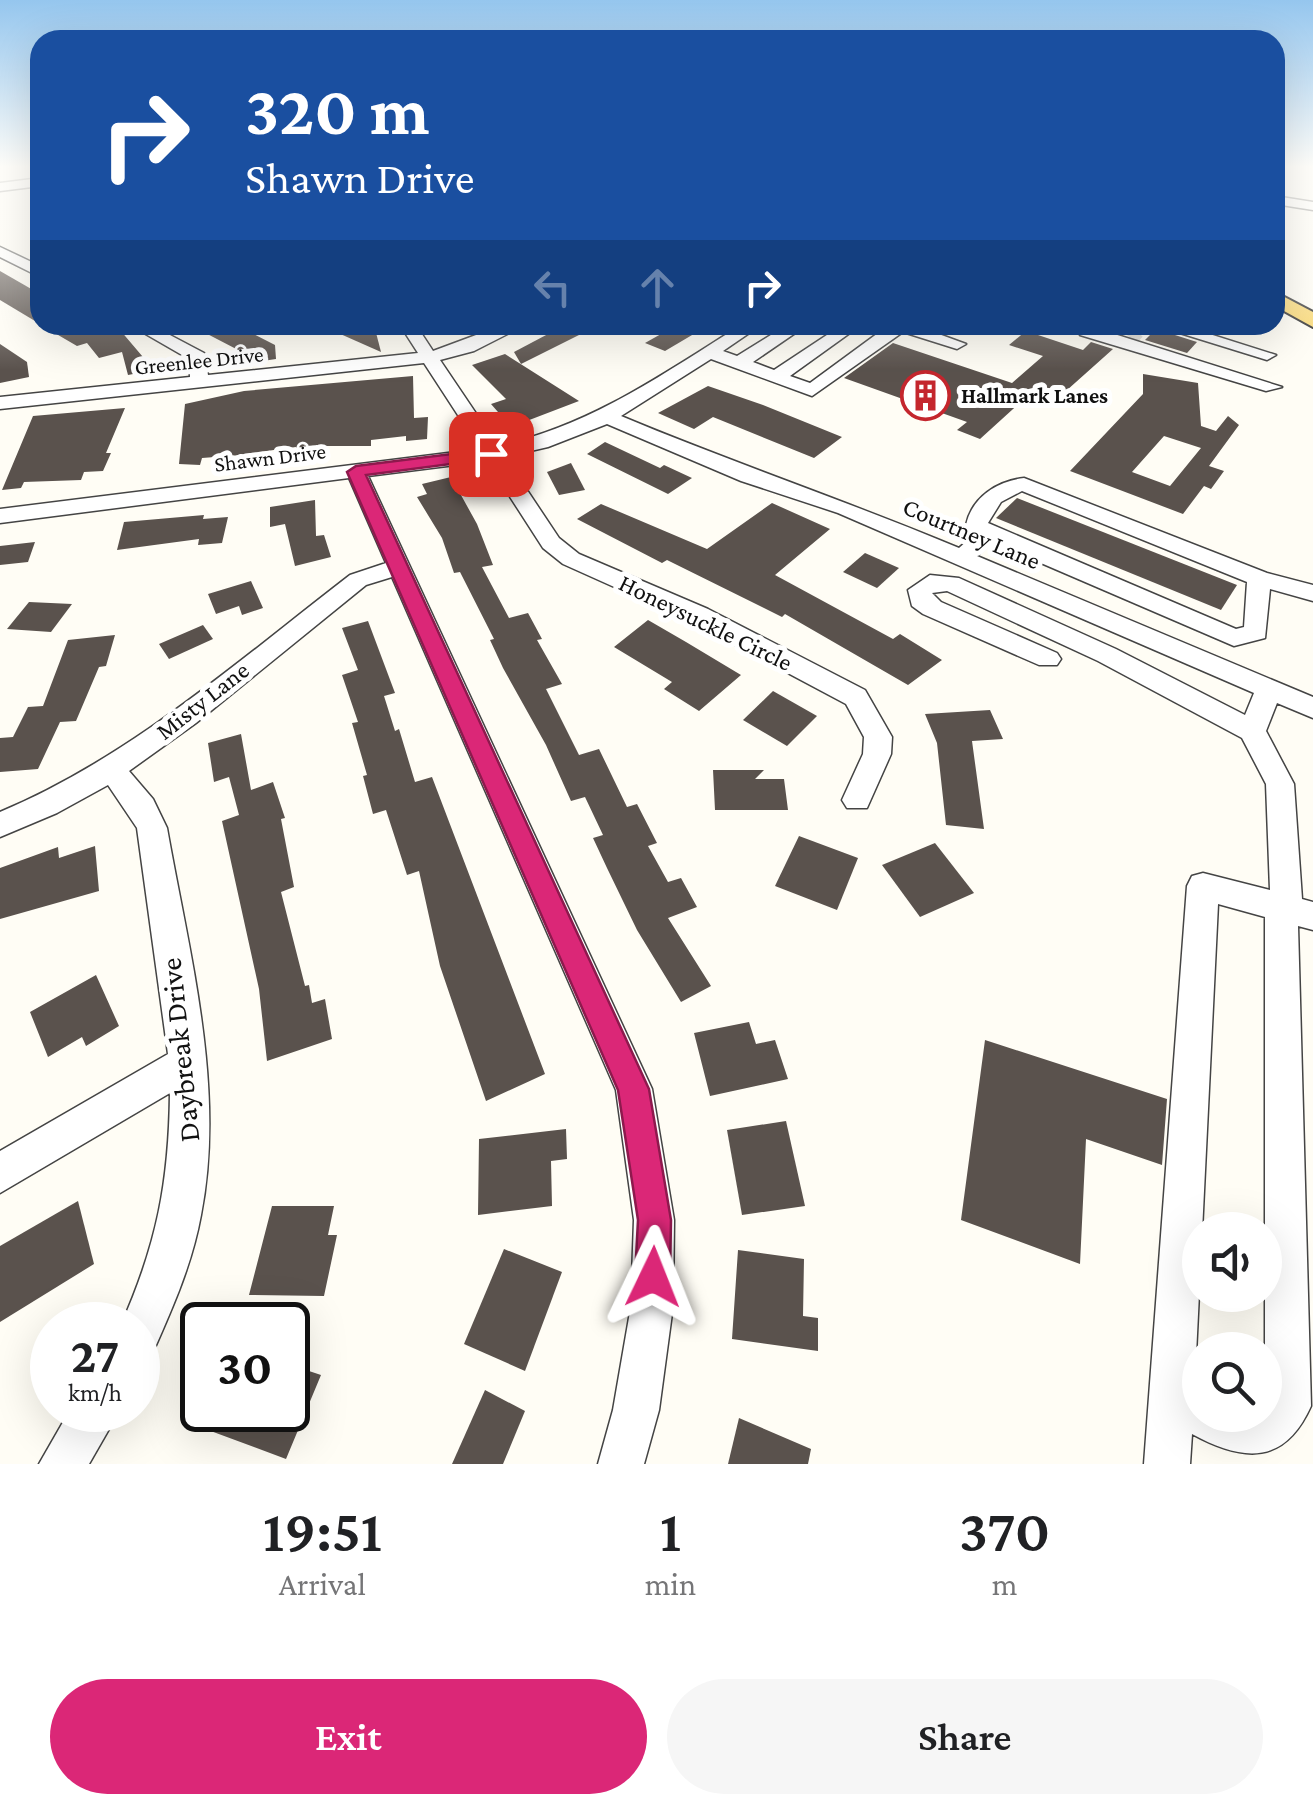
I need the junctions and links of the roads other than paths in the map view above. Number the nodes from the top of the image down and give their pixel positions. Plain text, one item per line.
1 (0, 251) edge
2 (30, 267) edge
3 (1285, 292) edge
4 (1285, 294) edge
5 (1285, 296) edge
6 (1313, 298) edge
7 (1313, 310) edge
8 (1313, 320) edge
9 (156, 335) edge
10 (415, 335) edge
11 (495, 335) edge
12 (737, 335) edge
13 (782, 335) edge
14 (838, 335) edge
15 (887, 335) edge
16 (928, 335) edge
17 (1140, 335) edge
18 (1154, 335) edge
19 (1248, 335) edge
20 (1252, 336) dead end
21 (1222, 342) junction
22 (957, 344) dead end
23 (709, 352) junction
24 (1268, 355) dead end
25 (429, 357) junction
26 (739, 363) junction
27 (1224, 372) junction
28 (776, 377) junction
29 (199, 383) junction
30 (1273, 386) dead end
31 (0, 403) edge
32 (607, 417) junction
33 (491, 454) junction
34 (356, 472) junction
35 (0, 516) edge
36 (989, 533) junction
37 (961, 558) junction
38 (397, 567) junction
39 (1259, 578) junction
40 (1313, 593) edge
41 (1147, 601) junction
42 (1126, 628) junction
43 (1107, 656) junction
44 (1048, 658) dead end
45 (1268, 689) junction
46 (1313, 708) edge
47 (1252, 731) junction
48 (110, 770) junction
49 (857, 800) dead end
50 (0, 825) edge
51 (1294, 911) edge
52 (188, 1062) junction
53 (0, 1173) edge
54 (153, 1302) edge
55 (1193, 1332) edge
56 (1282, 1414) edge
57 (1182, 1430) edge
58 (83, 1432) edge
59 (62, 1464) edge
60 (621, 1464) edge
61 (1167, 1464) edge

1 - 2 street
3 - 6 main road
4 - 7 main road
5 - 8 main road
9 - 29 street
10 - 25 street, Honeysuckle Circle
11 - 25 street, Greenlee Drive
12 - 23 street, Shawn Drive
13 - 26 street
14 - 28 street
15 - 28 street
16 - 22 street
17 - 27 street
18 - 21 street
19 - 20 street
21 - 24 street
21 - 27 street
23 - 26 street
23 - 32 street, Shawn Drive
25 - 29 street, Greenlee Drive
25 - 33 street, Honeysuckle Circle
26 - 28 street
27 - 30 street
29 - 31 street, Greenlee Drive
32 - 33 street, Shawn Drive
32 - 37 street, Courtney Lane
33 - 34 street, Shawn Drive
33 - 49 street, Honeysuckle Circle
34 - 35 street, Shawn Drive
34 - 38 street
36 - 37 street
36 - 39 street
36 - 41 street
37 - 42 street, Courtney Lane
38 - 48 street, Misty Lane
38 - 60 street
39 - 40 street
39 - 41 street
41 - 42 street
42 - 43 street
42 - 45 street, Courtney Lane
43 - 44 street
43 - 47 street
45 - 46 street, Courtney Lane
45 - 47 street
47 - 51 street
48 - 50 street, Misty Lane
48 - 52 street, Daybreak Drive
51 - 55 street
51 - 56 street
52 - 53 street
52 - 54 street, Daybreak Drive
57 - 61 street
58 - 59 street

